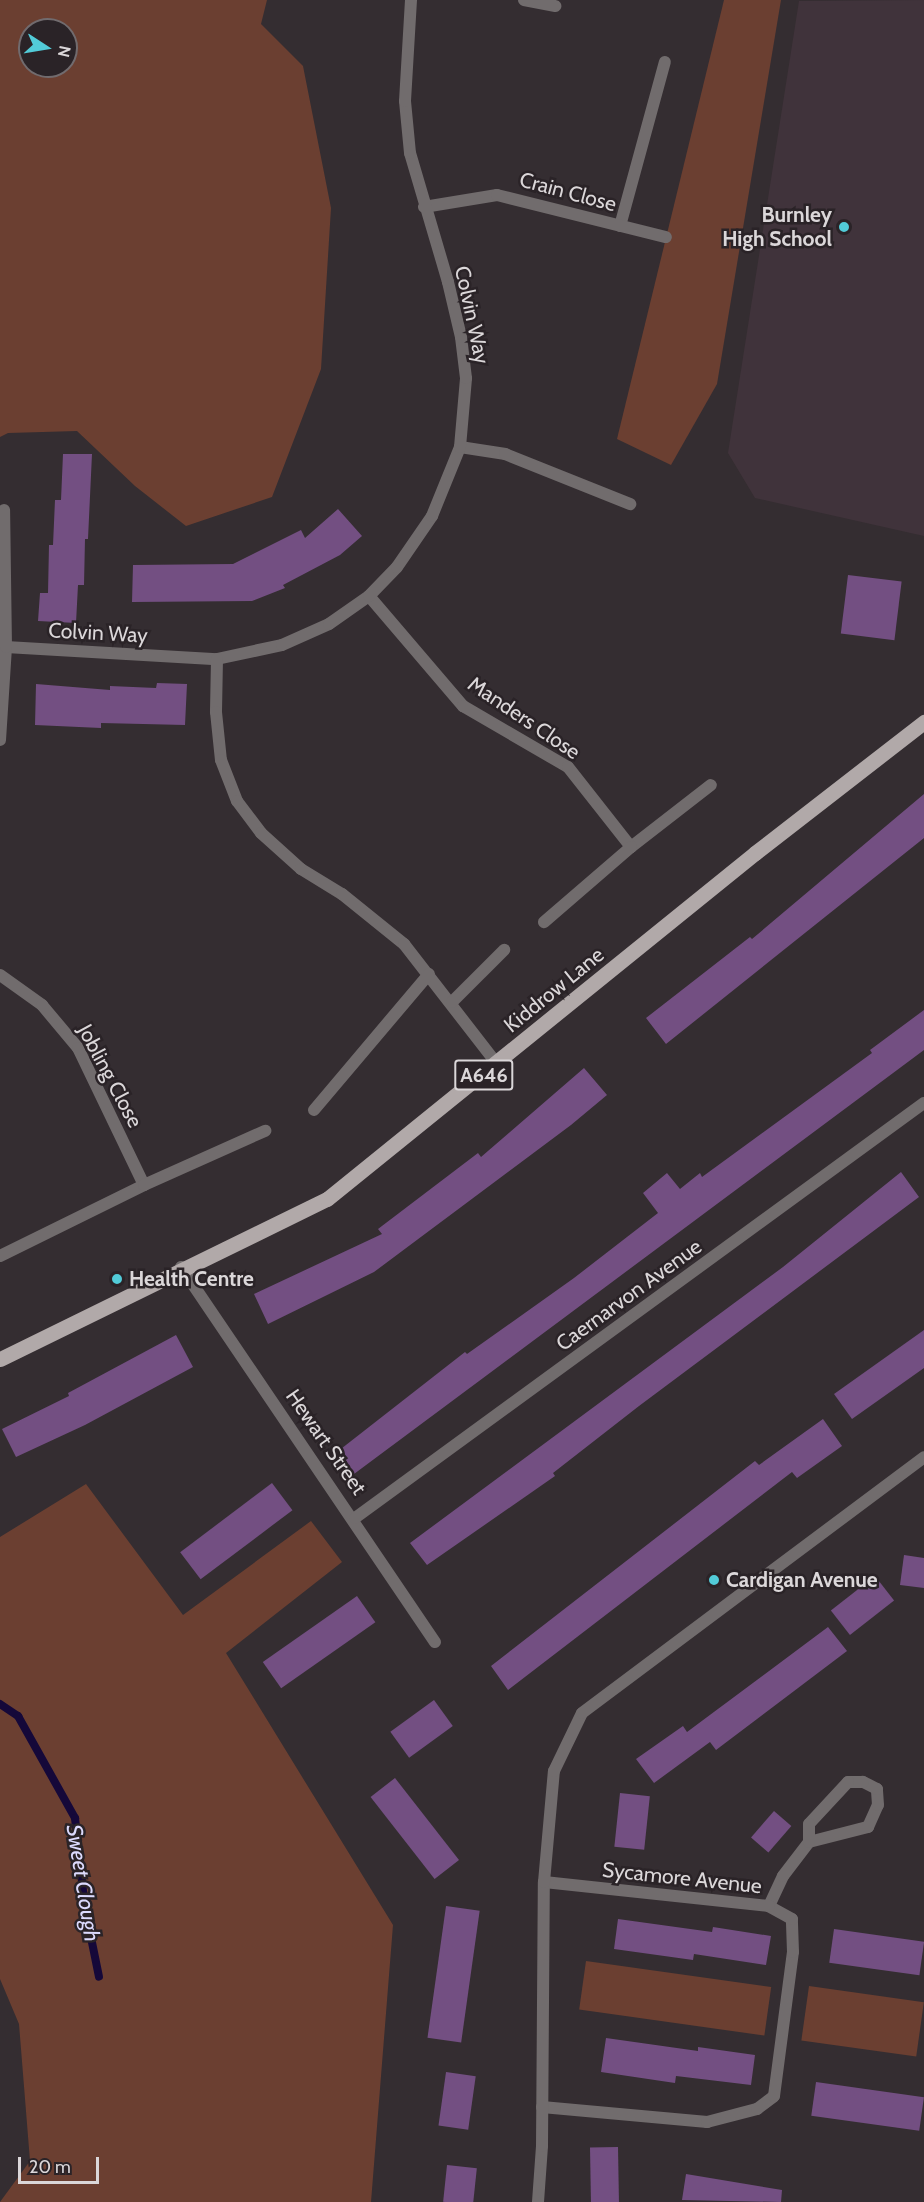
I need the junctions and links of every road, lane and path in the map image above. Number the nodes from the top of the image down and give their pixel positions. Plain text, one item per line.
1 (411, 0) edge
2 (524, 0) edge
3 (555, 6) dead end
4 (665, 62) dead end
5 (424, 207) junction
6 (620, 226) junction
7 (666, 237) dead end
8 (460, 447) junction
9 (630, 504) dead end
10 (4, 510) dead end
11 (369, 596) junction
12 (6, 647) junction
13 (218, 659) junction
14 (924, 722) edge
15 (0, 740) edge
16 (711, 785) dead end
17 (631, 848) junction
18 (543, 922) dead end
19 (504, 950) dead end
20 (429, 974) junction
21 (0, 975) edge
22 (452, 1002) junction
23 (497, 1064) junction
24 (924, 1103) edge
25 (314, 1110) dead end
26 (265, 1131) dead end
27 (144, 1185) junction
28 (0, 1256) edge
29 (181, 1267) junction
30 (0, 1359) edge
31 (924, 1457) edge
32 (355, 1518) junction
33 (435, 1642) dead end
34 (809, 1842) junction
35 (544, 1882) junction
36 (769, 1906) junction
37 (542, 2107) junction
38 (538, 2202) edge

1 - 5 street, Colvin Way
2 - 3 street
4 - 6 street
5 - 6 street, Crain Close
5 - 8 street, Colvin Way
6 - 7 street, Crain Close
8 - 9 street
8 - 11 street, Colvin Way
10 - 12 street
11 - 13 street, Colvin Way
11 - 17 street, Manders Close
12 - 13 street, Colvin Way
12 - 15 street
13 - 20 street
14 - 23 main road, Kiddrow Lane / A646
16 - 17 street
17 - 18 street
19 - 22 street
20 - 22 street
20 - 25 street
21 - 27 street, Jobling Close
22 - 23 street
23 - 29 main road, Kiddrow Lane / A646
24 - 32 street, Caernarvon Avenue
26 - 27 street
27 - 28 street
29 - 30 main road, Kiddrow Lane / A646
29 - 32 street, Hewart Street
31 - 35 street
32 - 33 street, Hewart Street
34 - 34 street
34 - 36 street
35 - 36 street, Sycamore Avenue
35 - 37 street
36 - 37 street, Sycamore Avenue
37 - 38 street

